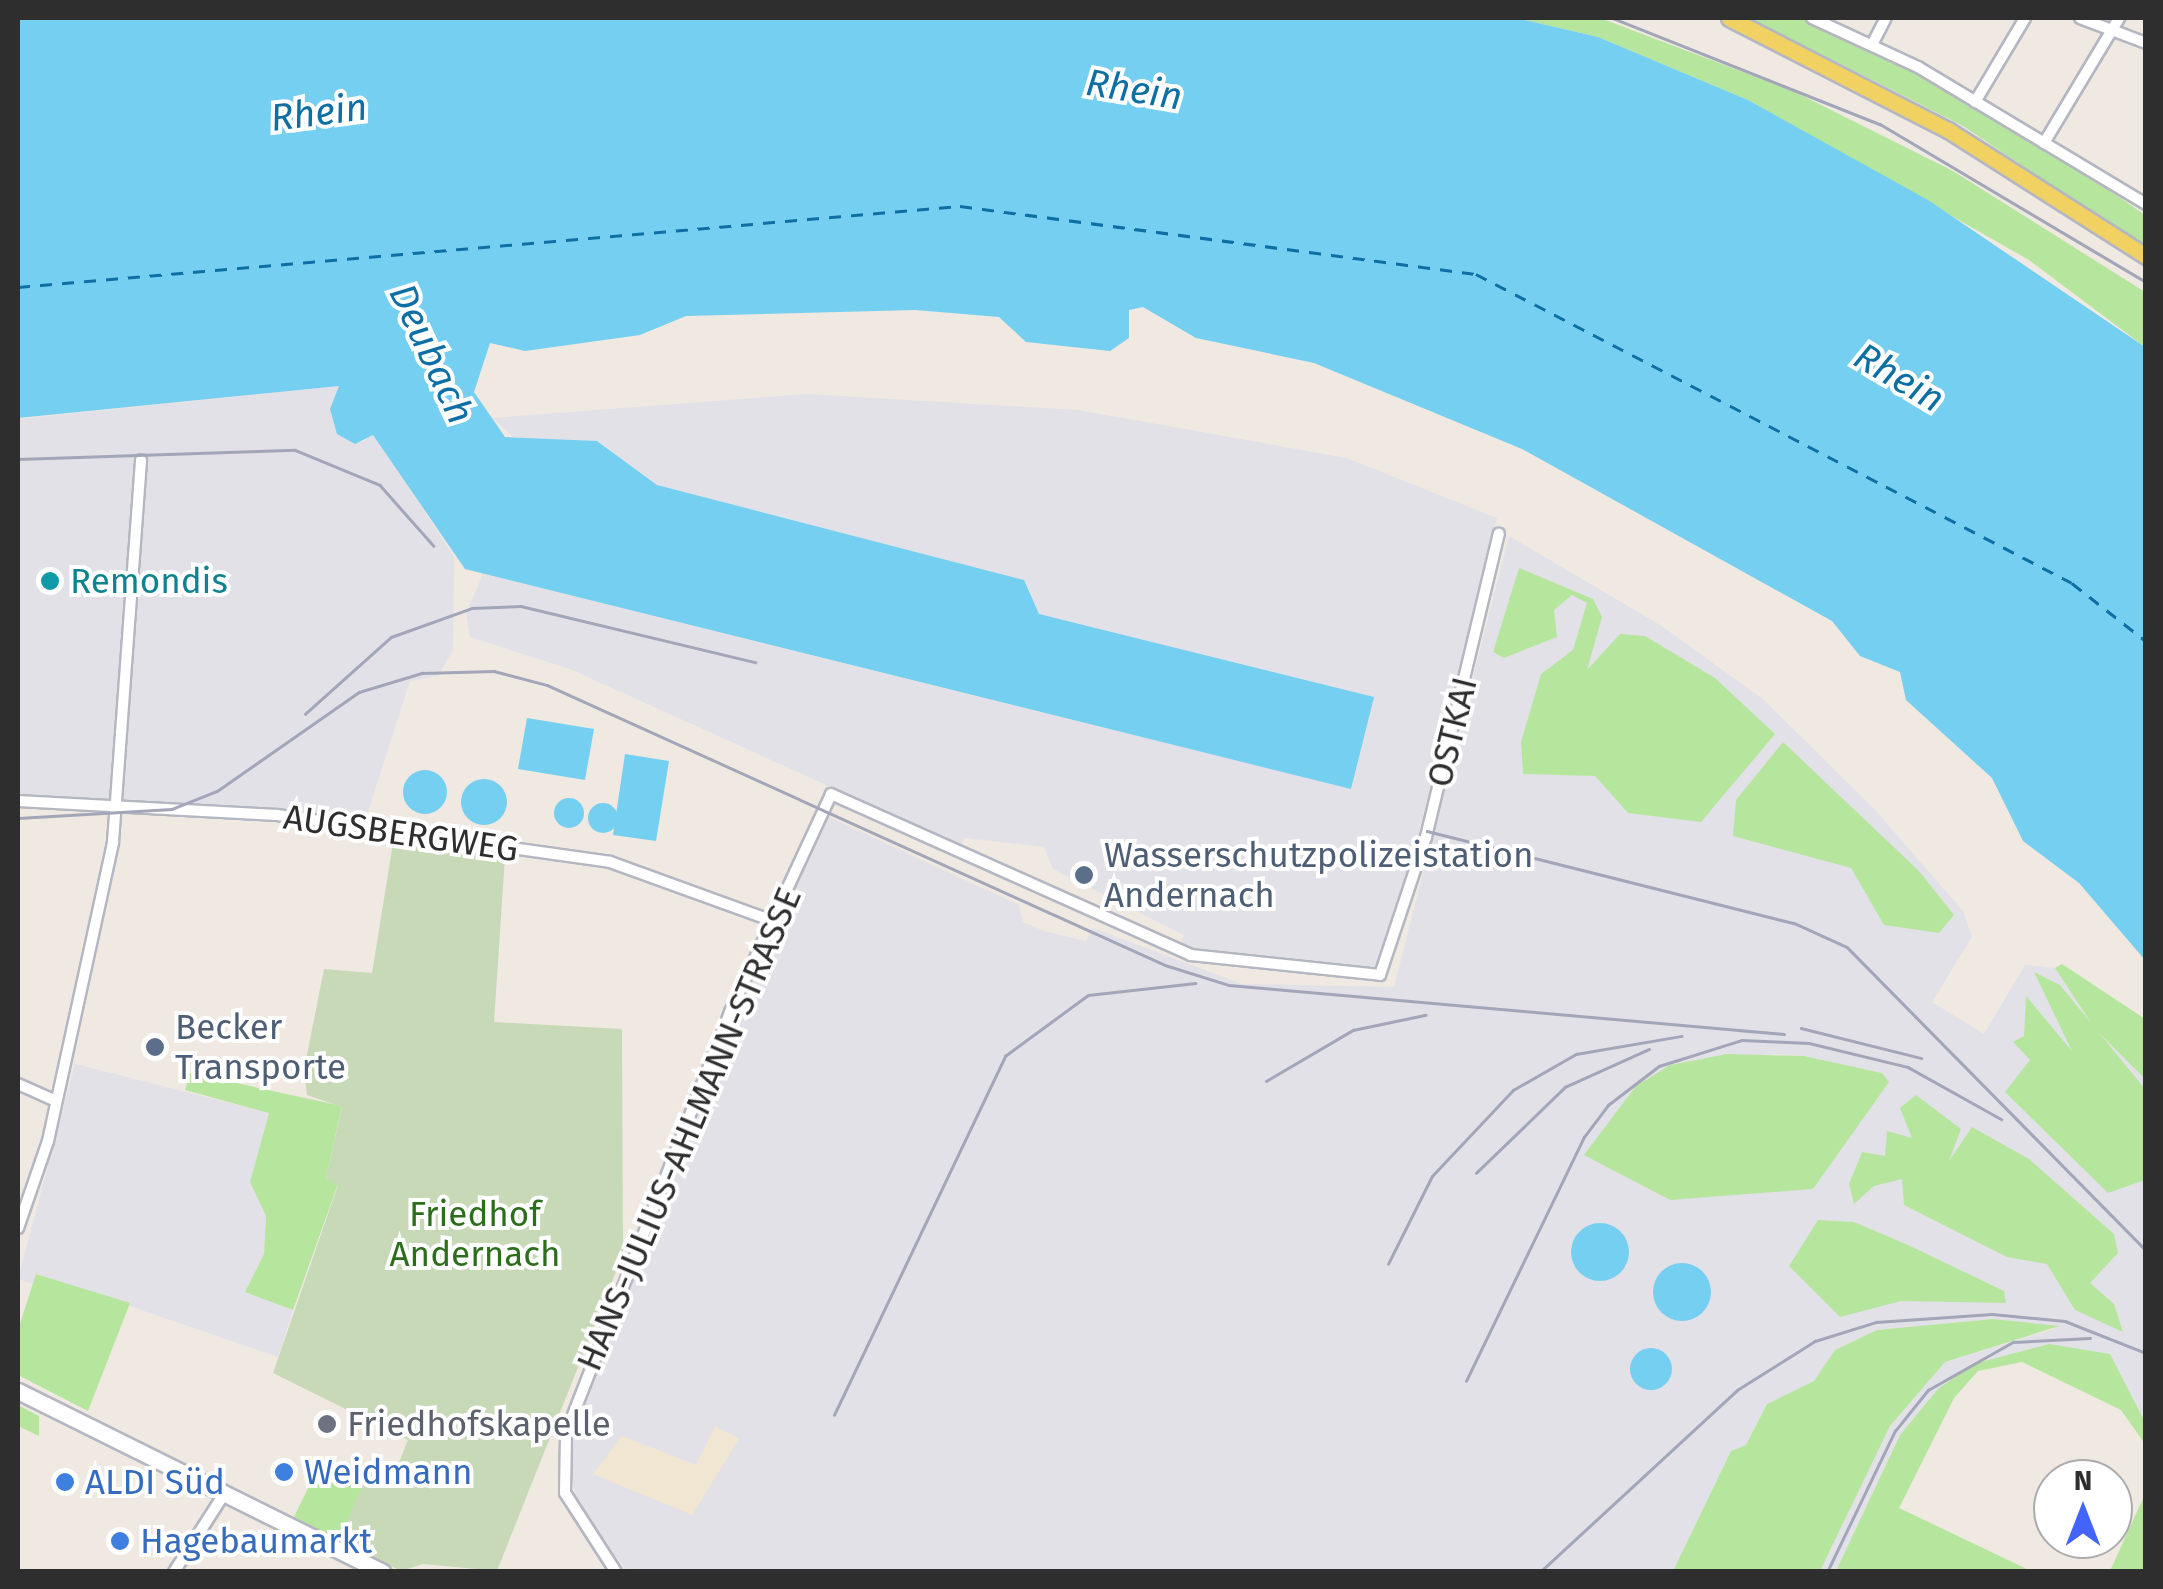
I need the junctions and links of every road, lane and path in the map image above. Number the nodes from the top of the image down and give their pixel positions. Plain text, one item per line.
1 (1710, 18) edge
2 (1812, 18) edge
3 (1886, 18) edge
4 (2025, 18) edge
5 (2080, 18) edge
6 (1733, 20) edge
7 (2116, 23) edge
8 (2146, 42) edge
9 (1872, 43) junction
10 (1975, 102) junction
11 (2044, 143) junction
12 (2146, 204) edge
13 (2146, 256) edge
14 (141, 460) dead end
15 (1499, 534) dead end
16 (831, 794) joint
17 (18, 802) edge
18 (114, 805) junction
19 (772, 921) junction
20 (18, 1084) edge
21 (56, 1101) junction
22 (18, 1228) edge
23 (18, 1392) edge
24 (224, 1494) junction
25 (174, 1572) edge
26 (382, 1572) edge
27 (616, 1572) edge

1 - 6 main road
2 - 9 street
3 - 9 street
4 - 10 street
5 - 7 street
6 - 13 main road
7 - 8 street
7 - 11 street
9 - 10 street
10 - 11 street
11 - 12 street
14 - 18 street
15 - 16 street, OSTKAI
16 - 19 street, HANS-JULIUS-AHLMANN-STRASSE
17 - 18 street, AUGSBERGWEG
18 - 19 street, AUGSBERGWEG
18 - 21 street
19 - 27 street, HANS-JULIUS-AHLMANN-STRASSE
20 - 21 street
21 - 22 street
23 - 24 street
24 - 25 street
24 - 26 street

